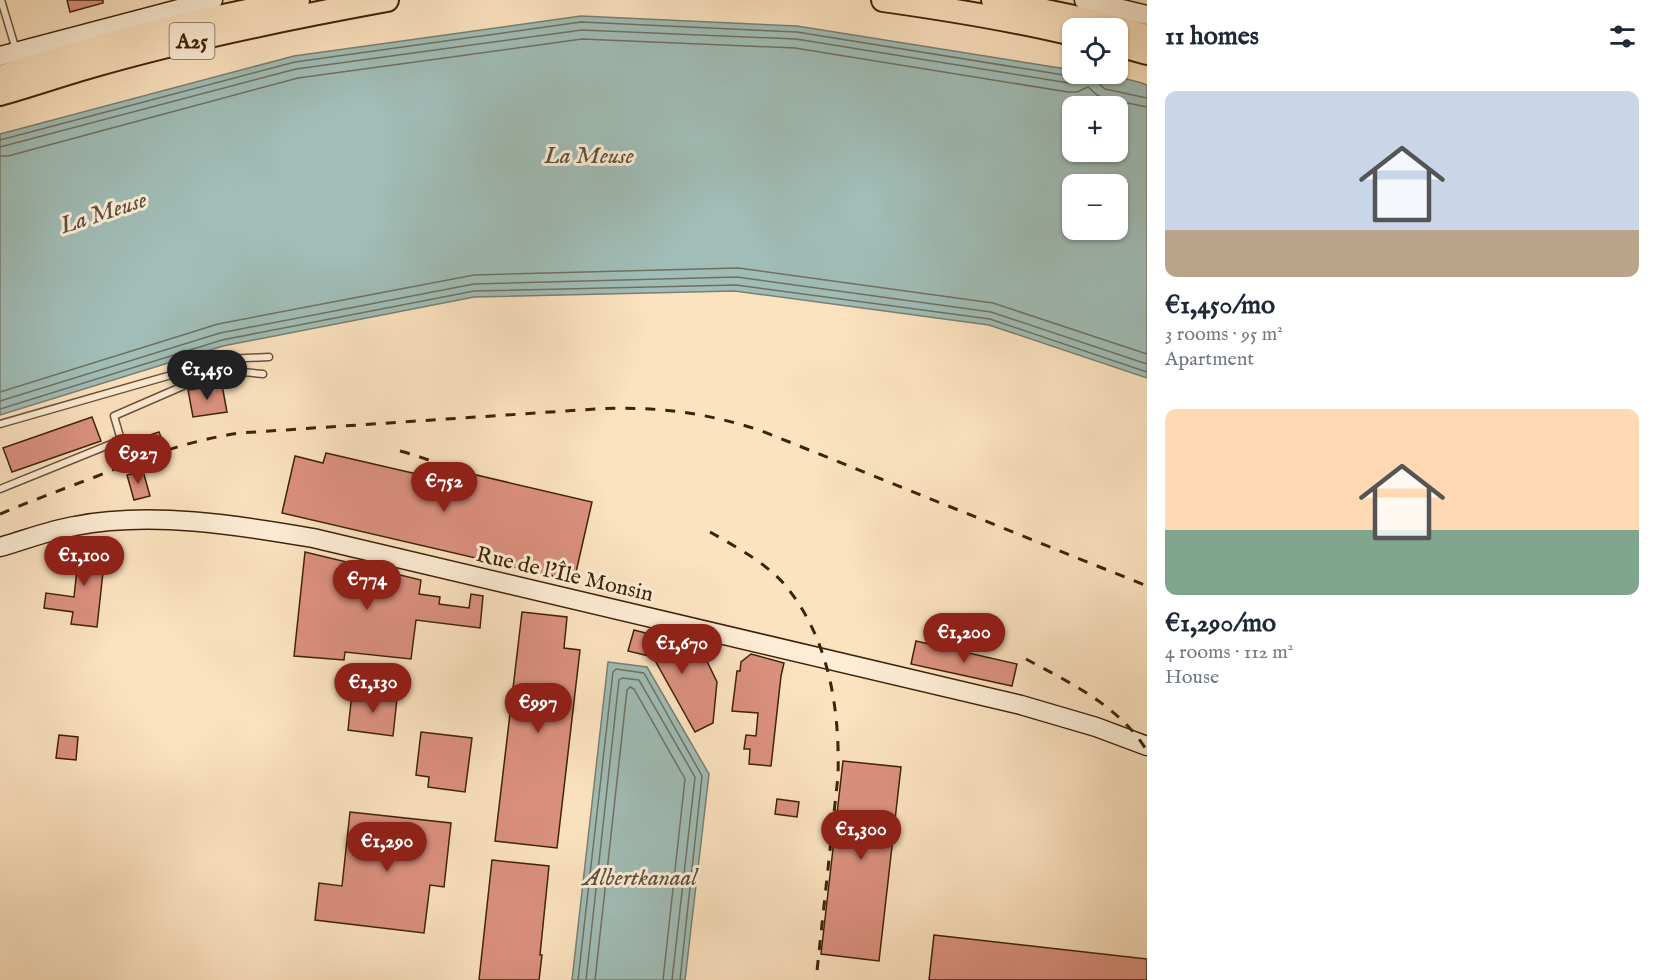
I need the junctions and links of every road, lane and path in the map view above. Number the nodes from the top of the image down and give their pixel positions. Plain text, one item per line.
1 (2, 0) edge
2 (213, 0) edge
3 (298, 0) edge
4 (387, 0) edge
5 (883, 0) edge
6 (993, 0) edge
7 (1084, 0) edge
8 (1147, 15) edge
9 (1062, 32) edge
10 (1147, 36) edge
11 (1128, 48) edge
12 (8, 53) edge
13 (1147, 53) edge
14 (0, 77) edge
15 (0, 94) edge
16 (269, 357) dead end
17 (263, 374) dead end
18 (0, 424) edge
19 (0, 489) edge
20 (0, 547) edge
21 (1147, 746) edge

1 - 12 lane
2 - 12 street
3 - 14 highway, A25
4 - 15 highway, A25
5 - 9 highway
6 - 10 highway
7 - 8 street
11 - 13 highway
16 - 18 lane
17 - 19 lane
20 - 21 street, Rue de l'Île Monsin

